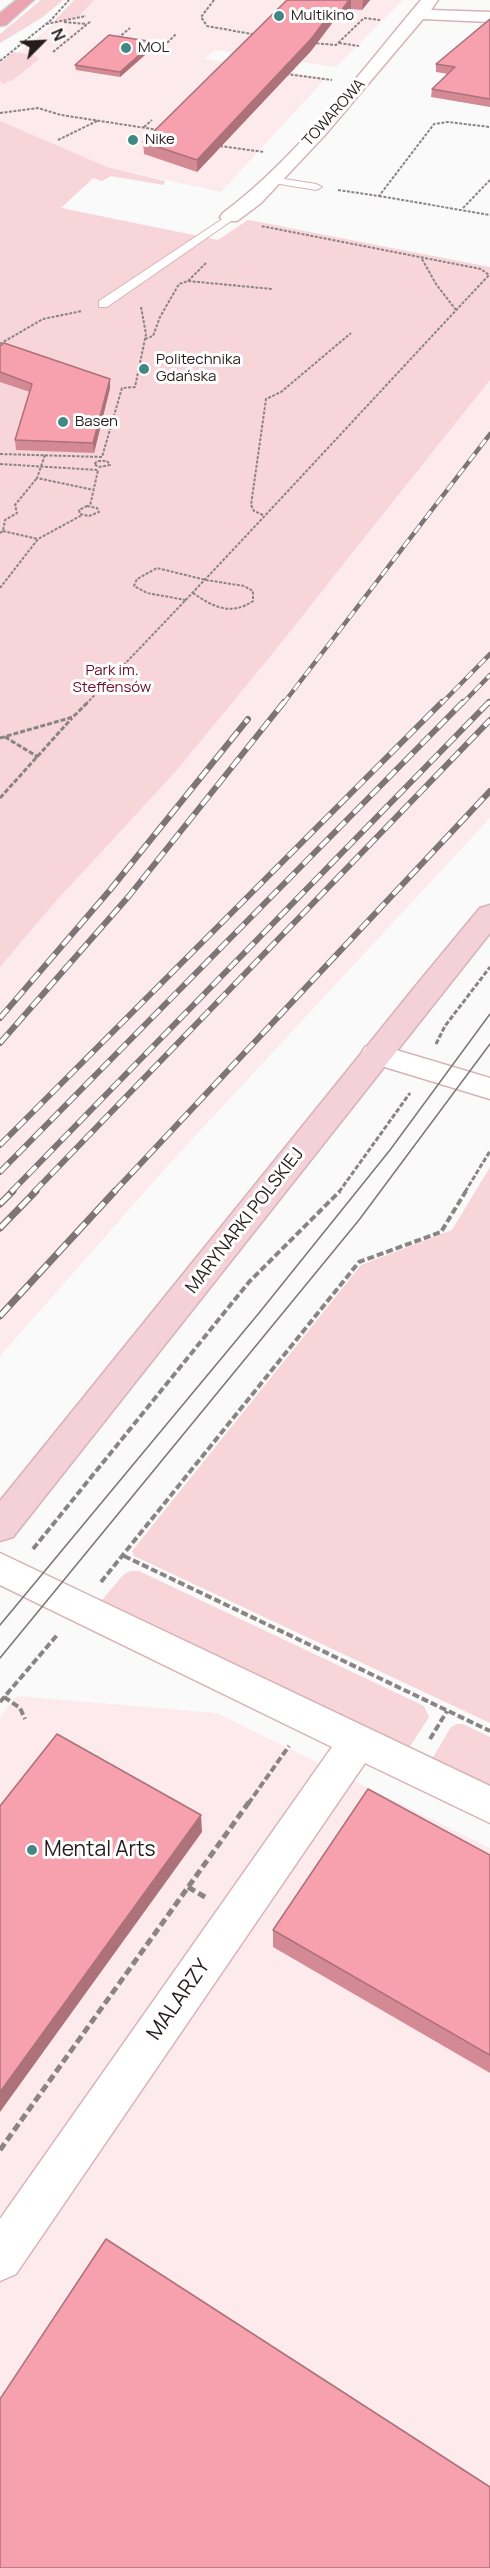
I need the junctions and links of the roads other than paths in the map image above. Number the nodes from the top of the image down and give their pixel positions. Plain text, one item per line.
1 (26, 0) edge
2 (424, 7) edge
3 (490, 17) edge
4 (0, 21) edge
5 (272, 180) junction
6 (316, 187) road end
7 (230, 217) joint
8 (107, 301) road end
9 (490, 914) edge
10 (376, 1054) junction
11 (490, 1089) edge
12 (0, 1527) edge
13 (6, 1571) edge
14 (358, 1742) junction
15 (490, 1805) edge
16 (0, 2258) edge

1 - 4 main road
2 - 3 street
2 - 5 street, TOWAROWA
5 - 6 lane
5 - 7 street, TOWAROWA
7 - 8 lane
9 - 10 main road, MARYNARKI POLSKIEJ
10 - 11 street
10 - 12 main road, MARYNARKI POLSKIEJ
13 - 14 street
14 - 15 street
14 - 16 street, MALARZY

